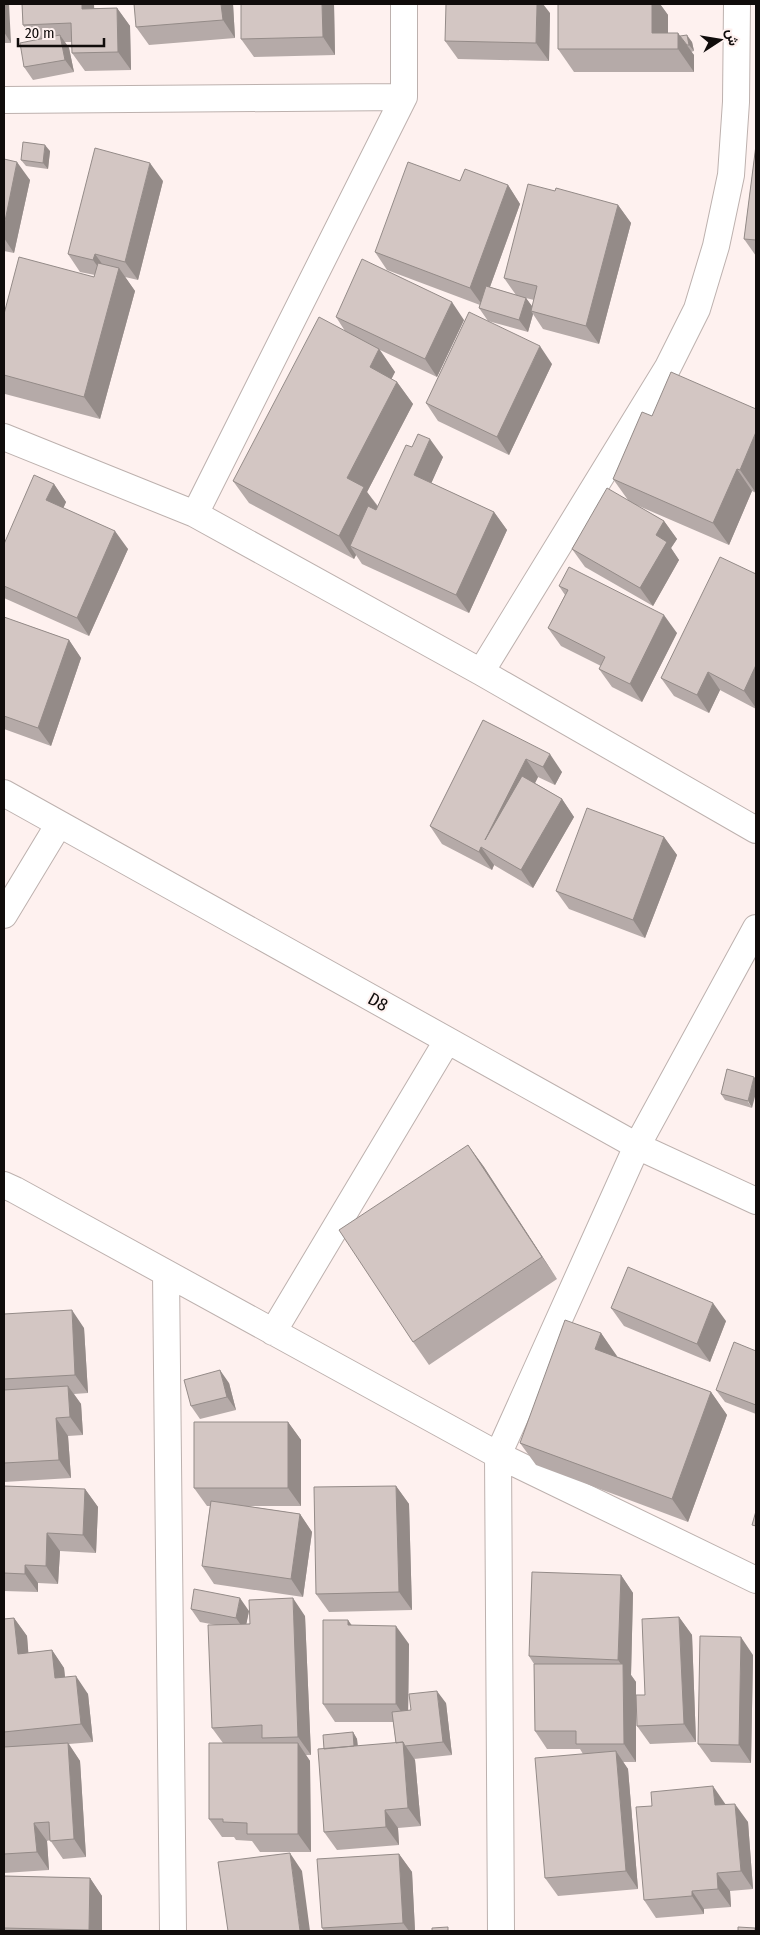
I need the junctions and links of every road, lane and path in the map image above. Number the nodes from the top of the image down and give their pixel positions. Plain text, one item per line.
1 (404, 4) edge
2 (737, 4) edge
3 (404, 97) junction
4 (4, 100) edge
5 (4, 437) edge
6 (195, 514) junction
7 (481, 672) junction
8 (4, 793) edge
9 (60, 824) junction
10 (756, 830) edge
11 (4, 915) edge
12 (756, 928) edge
13 (447, 1041) junction
14 (636, 1146) junction
15 (4, 1185) edge
16 (756, 1201) edge
17 (166, 1273) junction
18 (273, 1332) junction
19 (498, 1455) junction
20 (756, 1580) edge
21 (173, 1931) edge
22 (501, 1931) edge

1 - 3 street
2 - 7 street
3 - 4 street
3 - 6 street
5 - 6 street
6 - 7 street
7 - 10 street
8 - 9 street, D8
9 - 11 street
9 - 13 street, D8
12 - 14 street
13 - 14 street, D8
13 - 18 street
14 - 16 street, D8
14 - 19 street
15 - 17 street
17 - 18 street
17 - 21 street
18 - 19 street
19 - 20 street
19 - 22 street

